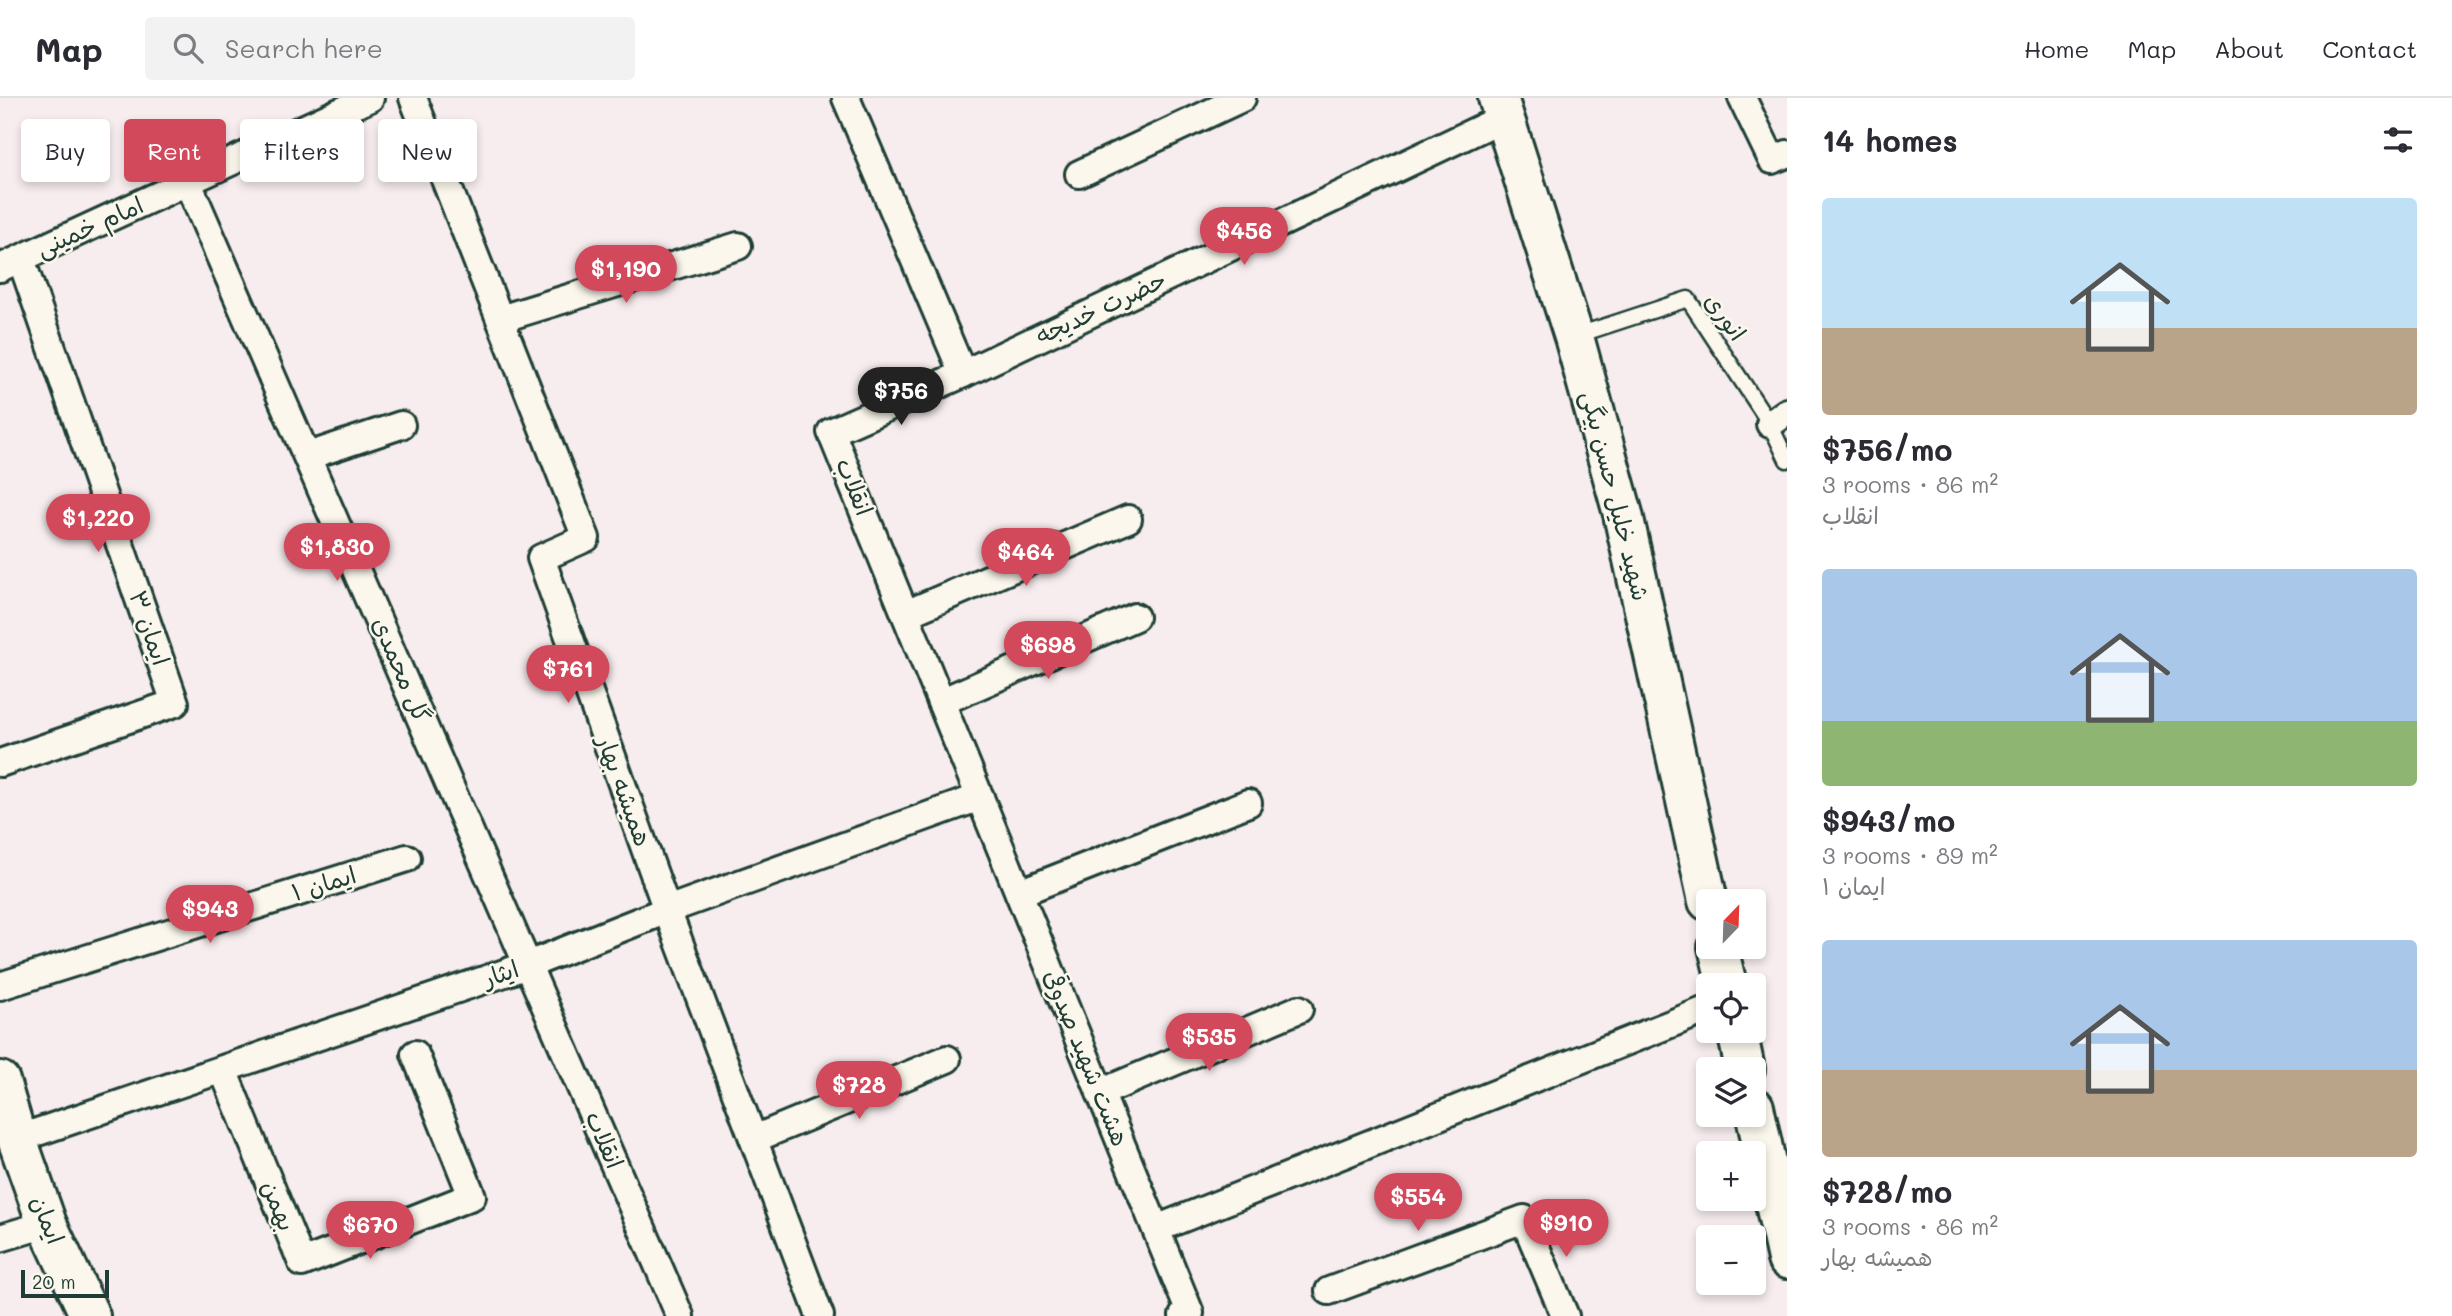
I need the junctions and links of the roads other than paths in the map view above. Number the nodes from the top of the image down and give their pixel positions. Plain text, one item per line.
1 (370, 98) edge
2 (413, 98) edge
3 (846, 98) edge
4 (1242, 98) edge
5 (1742, 98) edge
6 (1501, 108) edge
7 (1787, 155) edge
8 (1079, 174) dead end
9 (188, 183) junction
10 (738, 246) dead end
11 (10, 263) edge
12 (500, 319) junction
13 (1574, 337) junction
14 (963, 374) junction
15 (1779, 418) edge
16 (401, 425) dead end
17 (308, 456) junction
18 (1787, 460) edge
19 (1128, 519) dead end
20 (906, 614) junction
21 (1135, 617) dead end
22 (942, 702) junction
23 (0, 763) edge
24 (980, 797) junction
25 (1248, 803) dead end
26 (407, 858) dead end
27 (1705, 889) edge
28 (1019, 893) junction
29 (667, 910) junction
30 (528, 965) junction
31 (0, 986) edge
32 (1299, 1009) dead end
33 (1696, 1014) edge
34 (415, 1054) dead end
35 (947, 1059) dead end
36 (223, 1070) junction
37 (0, 1081) edge
38 (1100, 1093) junction
39 (1758, 1127) edge
40 (17, 1139) junction
41 (754, 1139) junction
42 (47, 1224) junction
43 (1156, 1229) junction
44 (0, 1238) edge
45 (1787, 1259) edge
46 (1329, 1291) dead end
47 (90, 1316) edge
48 (680, 1316) edge
49 (820, 1316) edge
50 (1183, 1316) edge
51 (1564, 1316) edge

1 - 9 street, امام خمینی
2 - 12 street, همیشه بهار
3 - 14 street
4 - 8 street
5 - 7 street
6 - 13 main road, شهید خلیل حسن بیگی
6 - 14 street, حضرت خدیجه
9 - 11 street, امام خمینی
9 - 17 street, گل محمدی
10 - 12 street
11 - 23 street, ایمان ۳
12 - 29 street, همیشه بهار
13 - 15 lane, انوری
13 - 27 main road, شهید خلیل حسن بیگی
14 - 20 street, انقلاب
15 - 18 lane, انوری
16 - 17 street
17 - 30 street, گل محمدی
19 - 20 street
20 - 22 street, انقلاب
21 - 22 street
22 - 24 street, انقلاب
24 - 28 street, هشت شهید صدوقی
24 - 29 street, ایثار
25 - 28 street
26 - 31 street, ایمان ۱
28 - 38 street, هشت شهید صدوقی
29 - 30 street, ایثار
29 - 41 street, همیشه بهار
30 - 36 street, ایثار
30 - 48 street, انقلاب
32 - 38 street
33 - 43 street
34 - 36 street, بهمن
35 - 41 street
36 - 40 street, ایثار
37 - 40 main road, ایمان
38 - 43 street, هشت شهید صدوقی
39 - 45 main road
40 - 42 main road, ایمان
41 - 49 street, همیشه بهار
42 - 44 street
42 - 47 main road, ایمان
43 - 50 street, هشت شهید صدوقی
46 - 51 street

